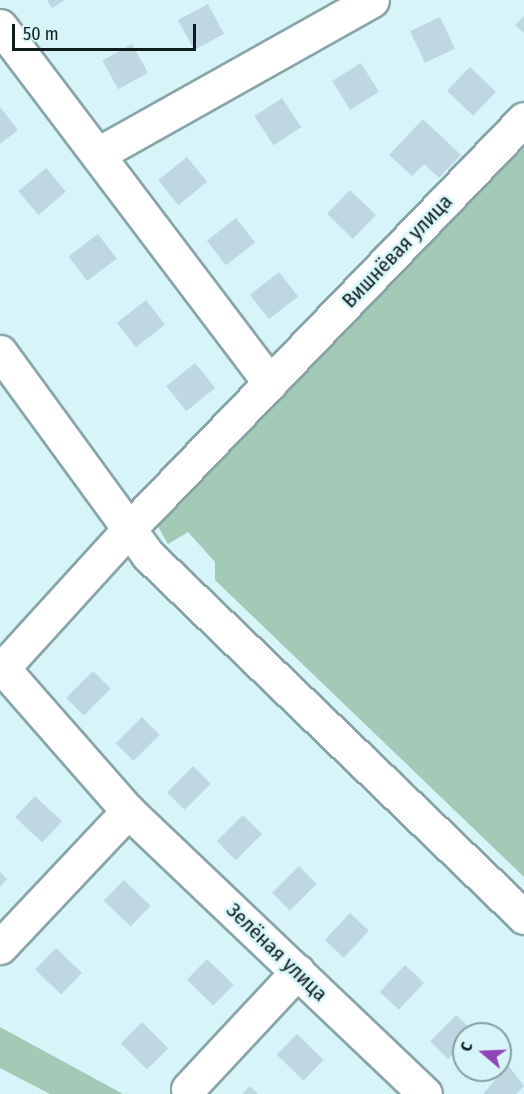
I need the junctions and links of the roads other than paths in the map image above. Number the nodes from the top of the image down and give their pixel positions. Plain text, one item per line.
1 (372, 0) edge
2 (0, 26) edge
3 (524, 119) edge
4 (98, 154) junction
5 (0, 352) edge
6 (270, 383) junction
7 (129, 529) junction
8 (1, 668) edge
9 (128, 811) junction
10 (524, 917) edge
11 (0, 947) edge
12 (298, 971) junction
13 (188, 1089) dead end
14 (425, 1094) edge

1 - 4 street
2 - 4 street
3 - 6 street, Вишнёвая улица
4 - 6 street
5 - 7 street
6 - 7 street, Вишнёвая улица
7 - 8 street, Вишнёвая улица
7 - 10 street
8 - 9 street, Зелёная улица
9 - 11 street
9 - 12 street, Зелёная улица
12 - 13 street
12 - 14 street, Зелёная улица

